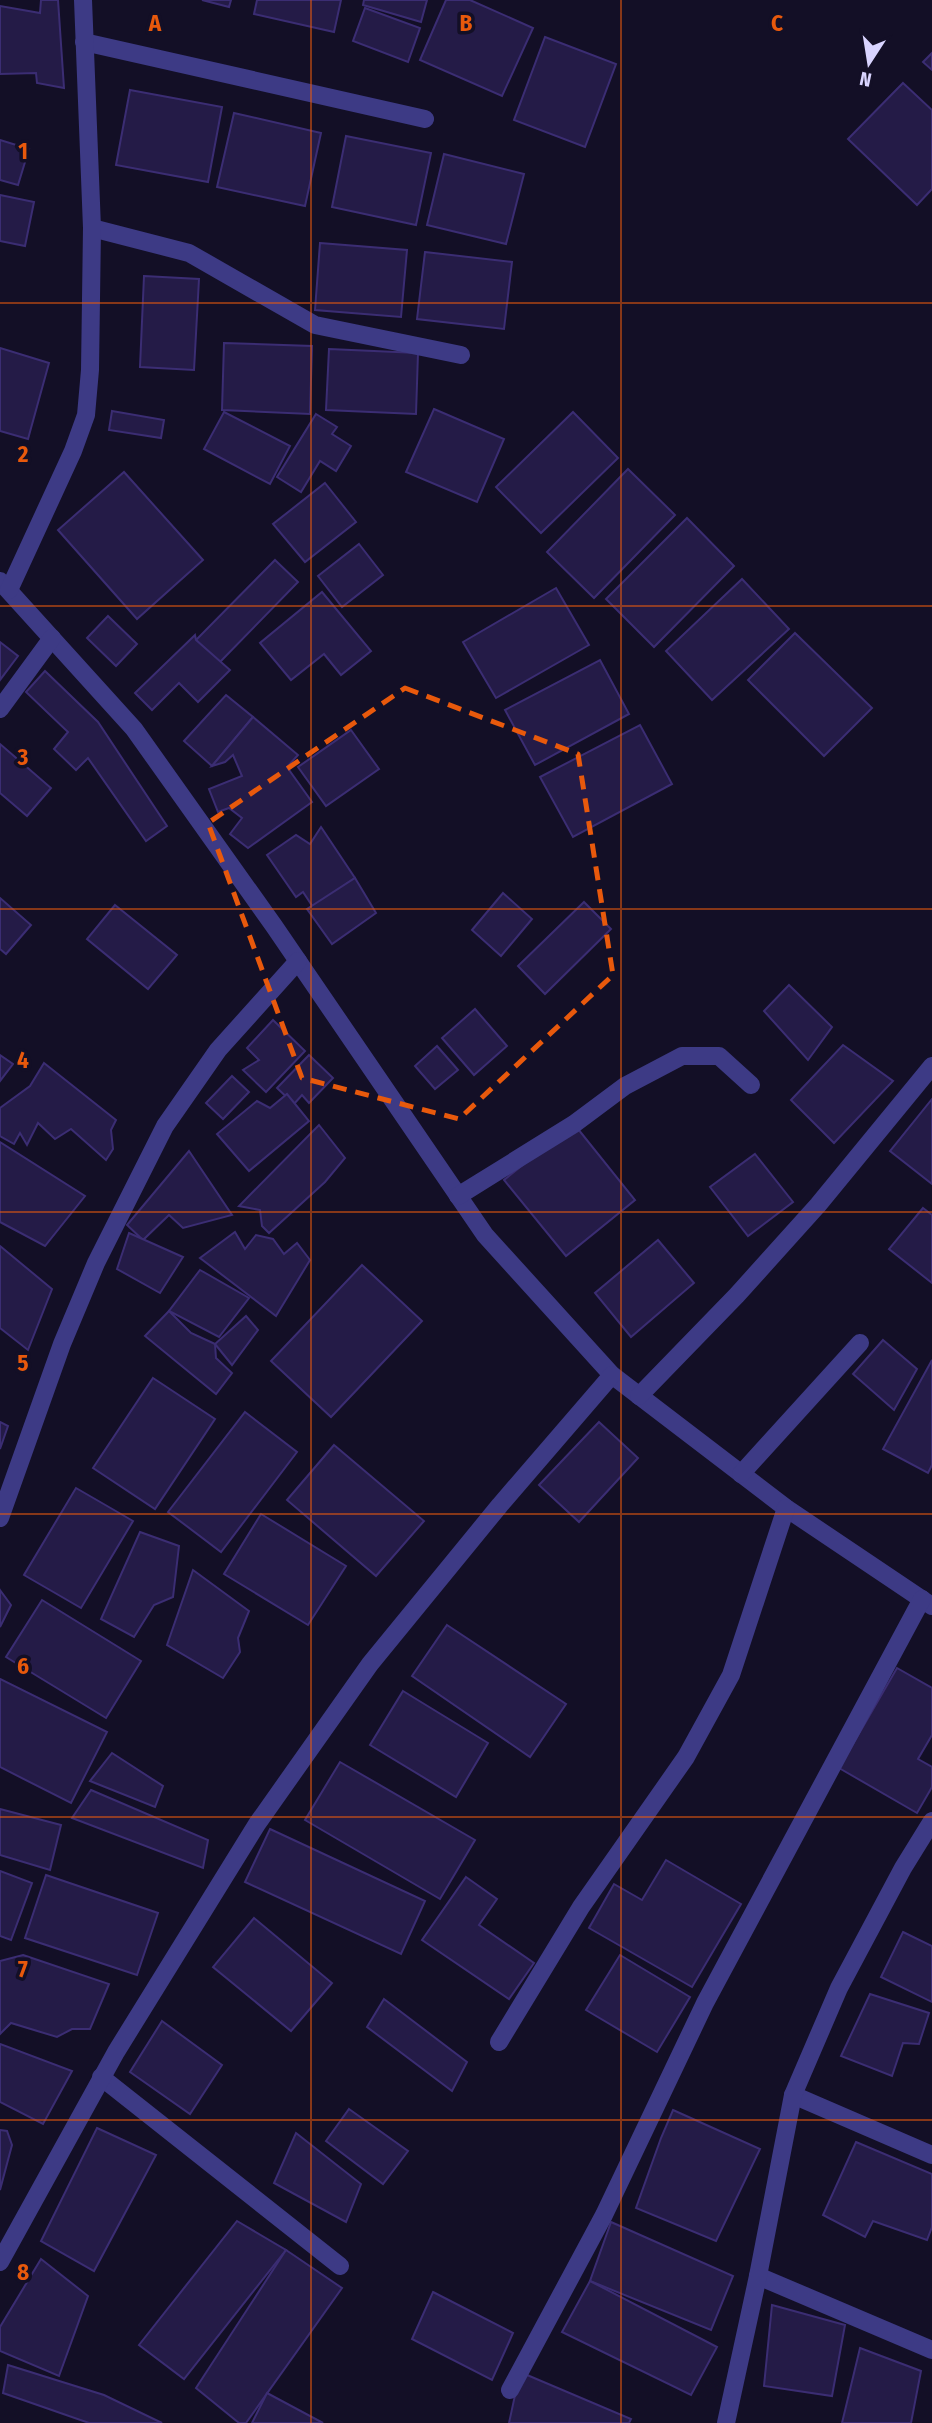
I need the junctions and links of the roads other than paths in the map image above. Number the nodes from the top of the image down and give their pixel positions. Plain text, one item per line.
1 (83, 0) edge
2 (84, 42) junction
3 (425, 119) dead end
4 (92, 228) junction
5 (461, 355) dead end
6 (5, 585) edge
7 (52, 638) junction
8 (0, 709) edge
9 (298, 961) junction
10 (932, 1066) edge
11 (751, 1085) dead end
12 (458, 1196) junction
13 (860, 1343) dead end
14 (612, 1375) junction
15 (639, 1396) junction
16 (741, 1474) junction
17 (786, 1508) junction
18 (0, 1518) edge
19 (927, 1602) edge
20 (932, 1821) edge
21 (499, 2042) dead end
22 (101, 2077) junction
23 (793, 2095) junction
24 (932, 2155) edge
25 (0, 2262) edge
26 (340, 2266) dead end
27 (758, 2276) junction
28 (932, 2350) edge
29 (510, 2390) dead end
30 (726, 2423) edge

1 - 2 street
2 - 3 street
2 - 4 street
4 - 5 street
4 - 6 street
6 - 7 street
7 - 8 street
7 - 9 street
9 - 12 street
9 - 18 street
10 - 15 street
11 - 12 street
12 - 14 street
13 - 16 street
14 - 15 street
14 - 22 street
15 - 16 street
16 - 17 street
17 - 19 street
17 - 21 street
19 - 29 street
20 - 23 street
22 - 25 street
22 - 26 street
23 - 24 street
23 - 27 street
27 - 28 street
27 - 30 street

